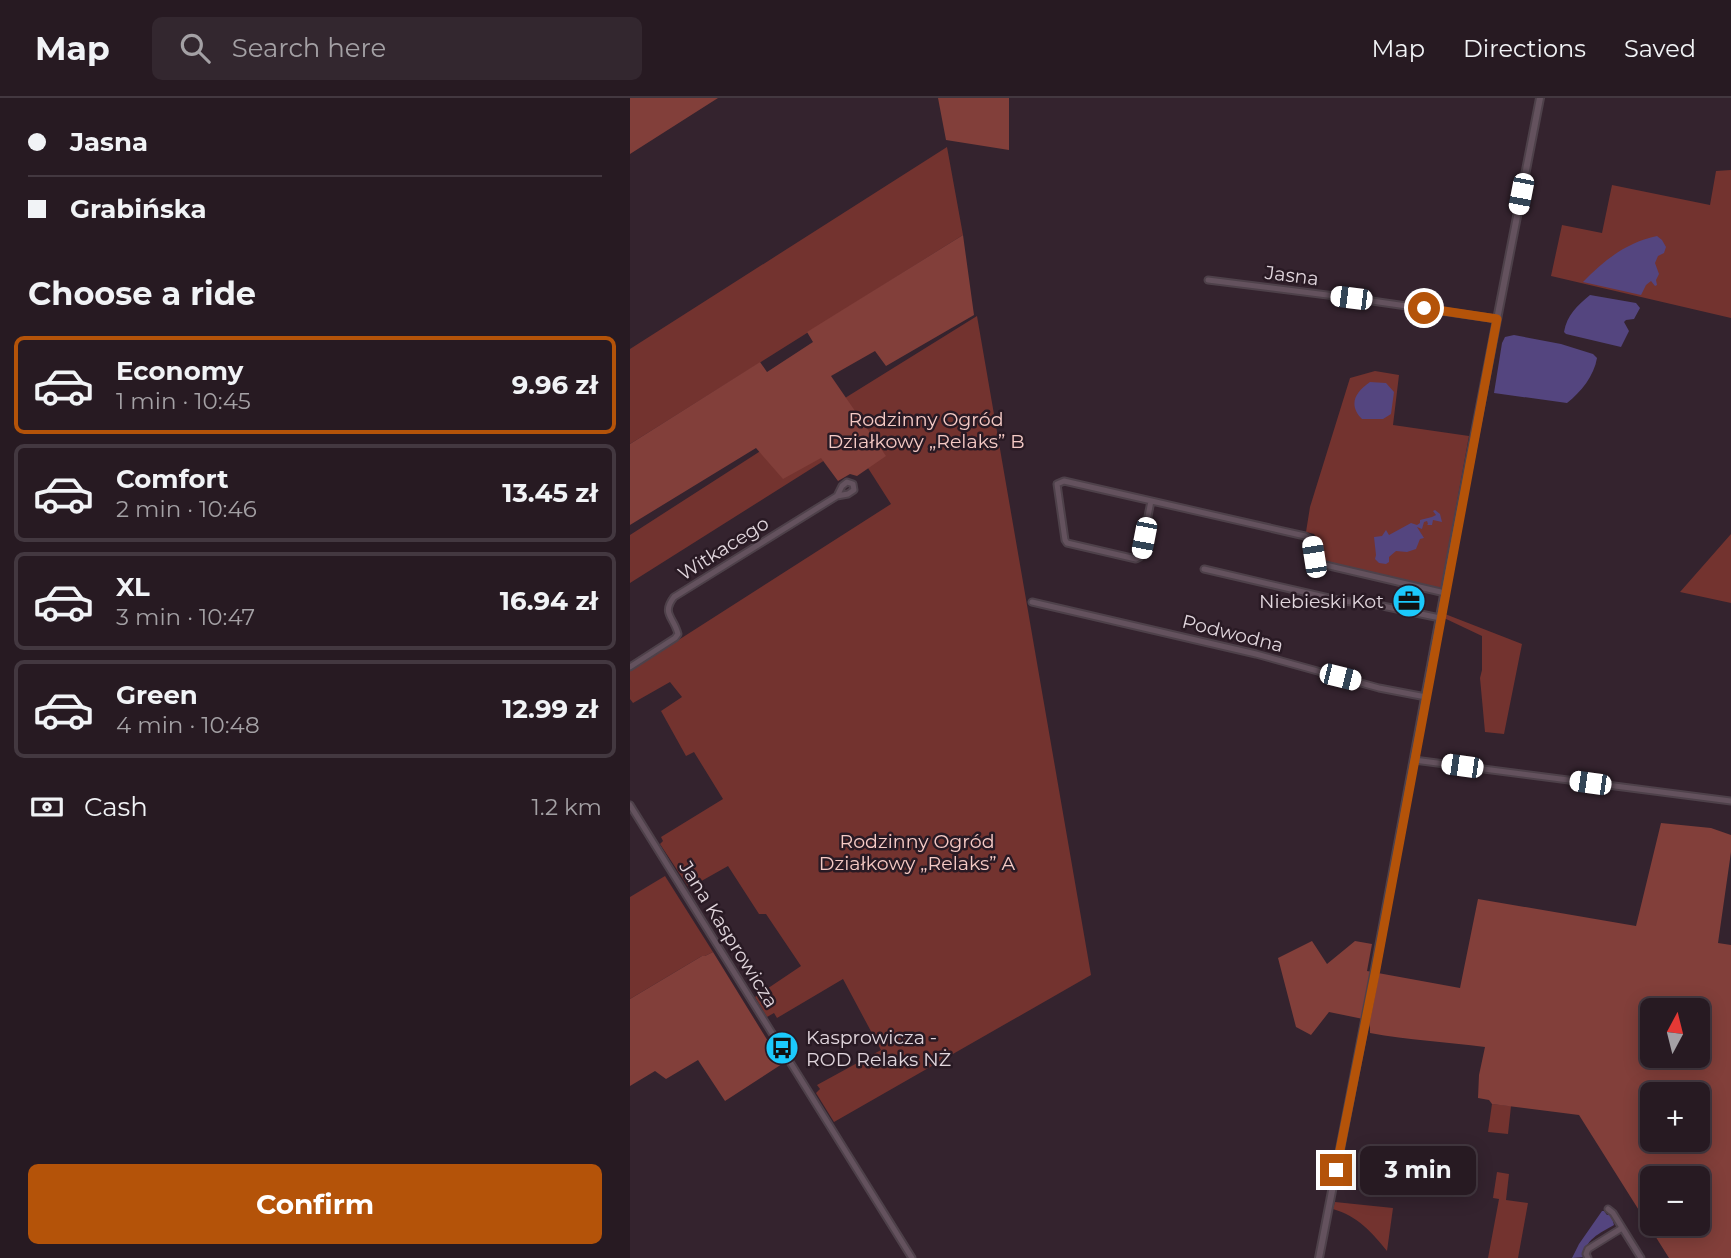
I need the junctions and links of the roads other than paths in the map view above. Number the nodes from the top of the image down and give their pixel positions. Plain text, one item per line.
1 (1540, 98) edge
2 (1208, 281) dead end
3 (1497, 319) junction
4 (837, 496) dead end
5 (1151, 501) junction
6 (1204, 569) dead end
7 (1445, 593) junction
8 (1032, 602) dead end
9 (1440, 618) junction
10 (630, 667) edge
11 (1426, 697) junction
12 (1414, 760) junction
13 (1731, 802) edge
14 (630, 804) edge
15 (1608, 1209) dead end
16 (1622, 1228) junction
17 (1638, 1257) edge
18 (912, 1258) edge
19 (1319, 1258) edge
20 (1588, 1258) edge

1 - 3 street
2 - 3 street, Jasna
3 - 7 street
4 - 10 street, Witkacego
5 - 5 street
5 - 7 street
6 - 9 street
7 - 9 street
8 - 11 street, Podwodna
9 - 11 street
11 - 12 street
12 - 13 street
12 - 19 street
14 - 18 street, Jana Kasprowicza
15 - 16 street
16 - 17 street
16 - 20 street

